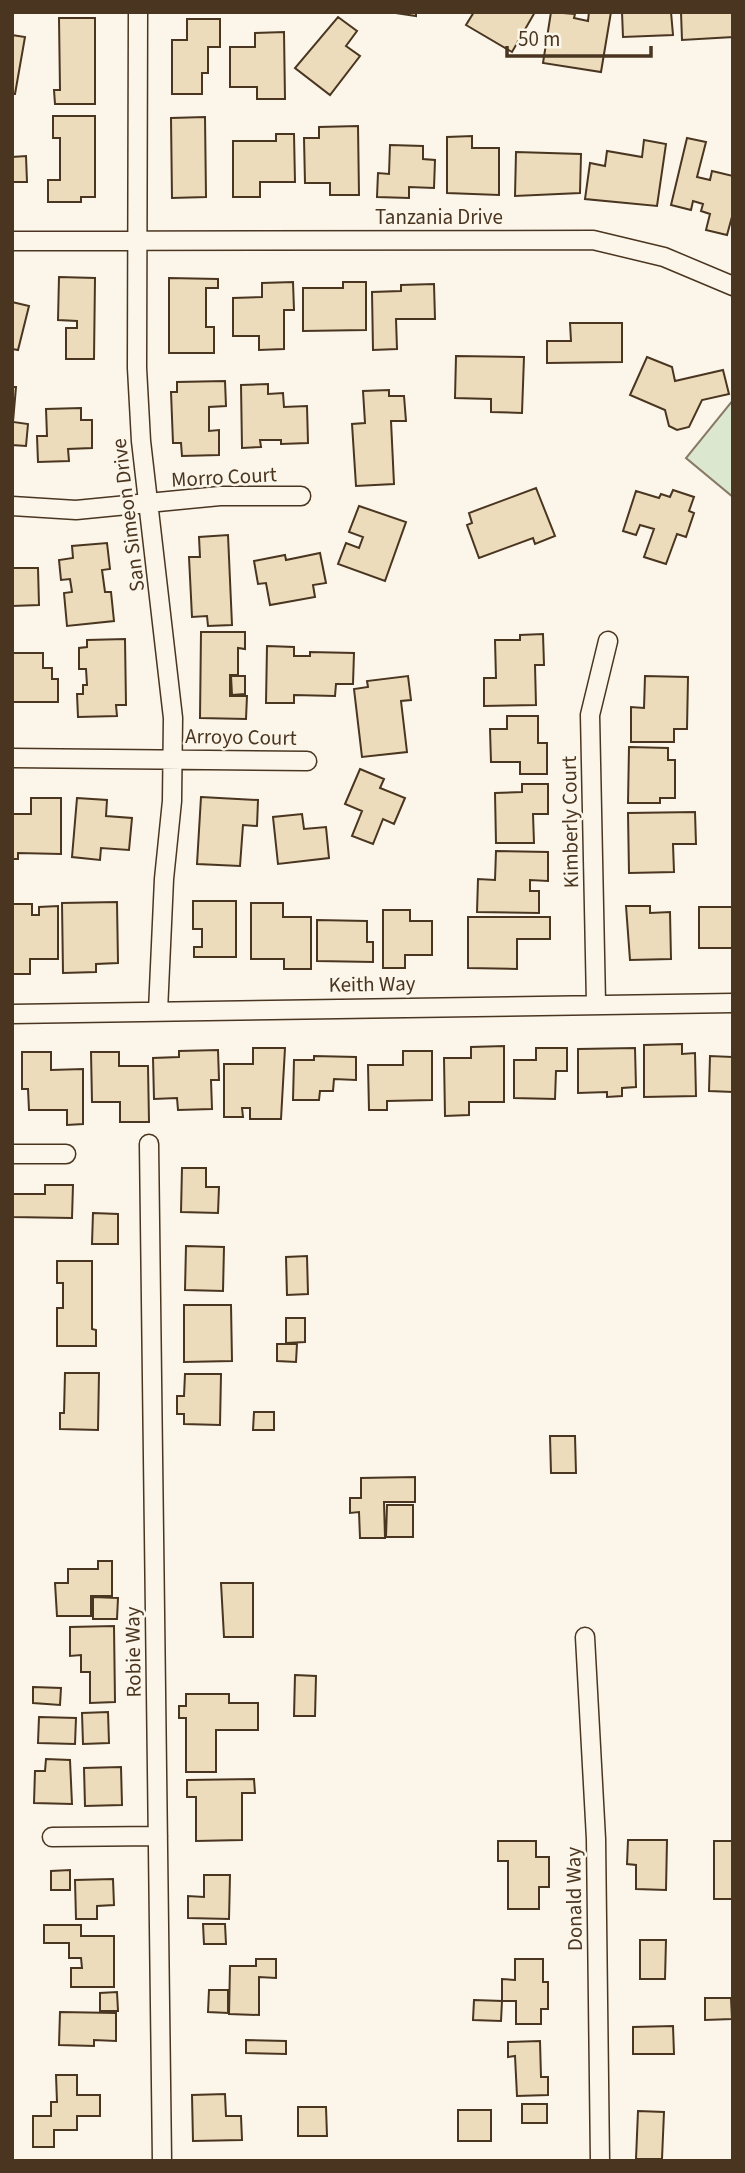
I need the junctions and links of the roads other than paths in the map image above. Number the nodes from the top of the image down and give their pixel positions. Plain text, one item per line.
1 (138, 12) edge
2 (12, 241) edge
3 (138, 241) junction
4 (733, 286) edge
5 (301, 496) dead end
6 (150, 504) junction
7 (12, 506) edge
8 (608, 641) dead end
9 (12, 758) edge
10 (174, 759) junction
11 (307, 761) dead end
12 (596, 1003) junction
13 (733, 1003) edge
14 (158, 1011) junction
15 (12, 1014) edge
16 (149, 1144) dead end
17 (12, 1154) edge
18 (66, 1154) dead end
19 (585, 1637) dead end
20 (158, 1836) junction
21 (52, 1837) dead end
22 (162, 2161) edge
23 (600, 2161) edge

1 - 3 street, San Simeon Drive
2 - 3 street, Tanzania Drive
3 - 4 street, Tanzania Drive
3 - 6 street, San Simeon Drive
5 - 6 street, Morro Court
6 - 7 street, Morro Court
6 - 10 street, San Simeon Drive
8 - 12 street, Kimberly Court
9 - 10 street, Arroyo Court
10 - 11 street, Arroyo Court
10 - 14 street, San Simeon Drive
12 - 13 street, Keith Way
12 - 14 street, Keith Way
14 - 15 street, Keith Way
16 - 20 street, Robie Way
17 - 18 street
19 - 23 street, Donald Way
20 - 21 street
20 - 22 street, Robie Way

